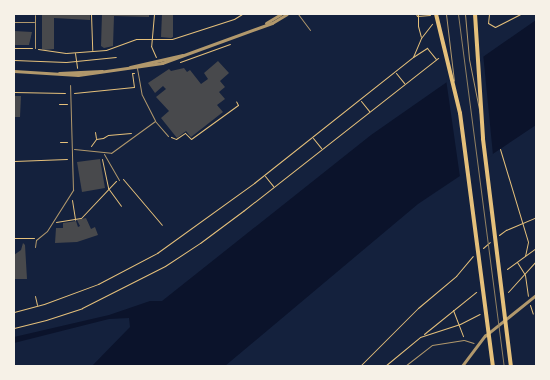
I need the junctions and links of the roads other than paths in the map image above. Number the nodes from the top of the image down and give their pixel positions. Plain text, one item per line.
1 (281, 14) edge
2 (286, 14) edge
3 (298, 14) edge
4 (436, 14) edge
5 (446, 14) edge
6 (465, 14) edge
7 (475, 14) edge
8 (35, 15) edge
9 (14, 22) edge
10 (35, 22) junction
11 (265, 24) junction
12 (310, 30) dead end
13 (35, 48) road end
14 (185, 55) junction
15 (130, 67) junction
16 (137, 68) junction
17 (14, 71) edge
18 (454, 84) junction
19 (70, 85) dead end
20 (155, 121) junction
21 (482, 125) junction
22 (168, 136) road end
23 (73, 149) junction
24 (102, 153) junction
25 (119, 180) road end
26 (35, 247) dead end
27 (536, 295) edge
28 (474, 343) dead end
29 (405, 366) edge
30 (462, 366) edge
31 (493, 366) edge
32 (511, 366) edge

1 - 11 street
2 - 11 street
3 - 12 lane
4 - 18 main road
5 - 18 lane
6 - 21 lane
7 - 21 main road
8 - 10 lane
9 - 10 lane
10 - 13 lane
11 - 14 street
14 - 15 street
14 - 16 street
15 - 16 street
15 - 17 street
16 - 20 lane
18 - 31 main road
19 - 23 lane
20 - 22 lane
20 - 24 lane
21 - 32 main road
23 - 24 lane
23 - 26 lane
24 - 25 lane
27 - 30 street
28 - 29 lane

